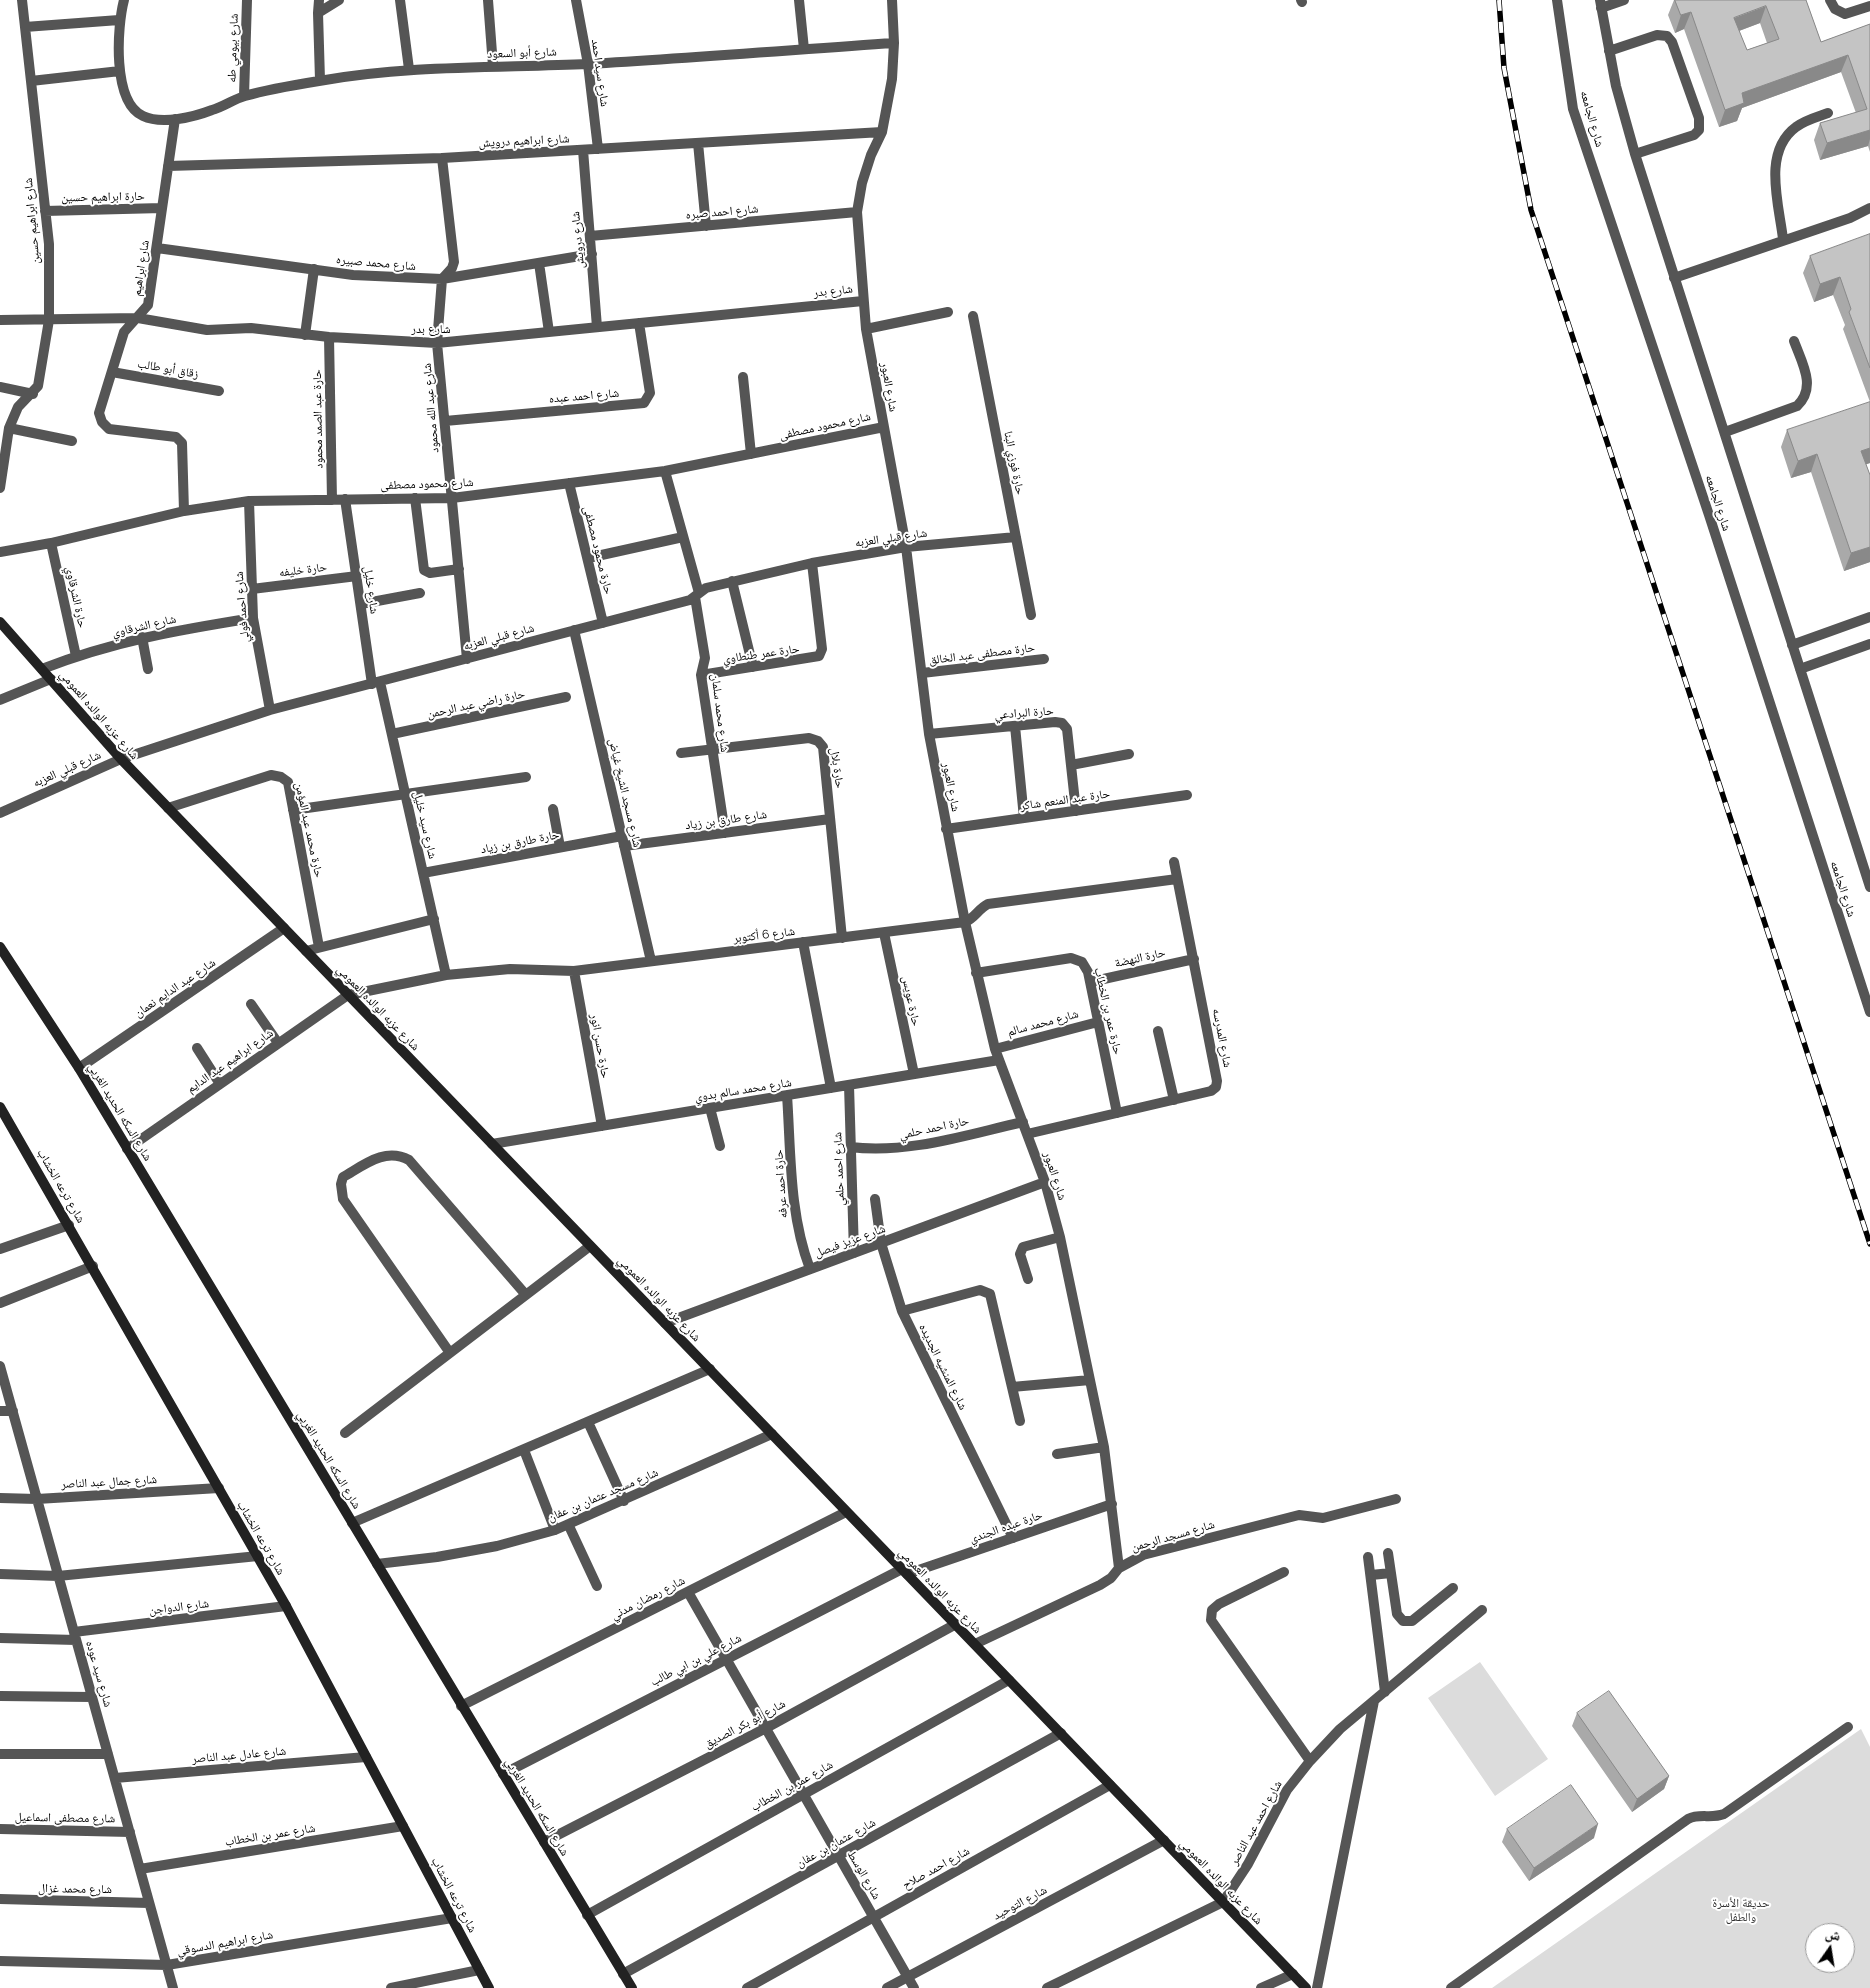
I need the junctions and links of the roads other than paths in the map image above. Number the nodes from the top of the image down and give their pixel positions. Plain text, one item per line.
1 (22, 0) edge
2 (124, 0) edge
3 (247, 0) edge
4 (319, 0) edge
5 (339, 0) edge
6 (400, 0) edge
7 (488, 0) edge
8 (576, 0) edge
9 (799, 0) edge
10 (892, 0) edge
11 (1557, 0) edge
12 (1624, 0) edge
13 (1830, 0) edge
14 (1600, 4) edge
15 (1870, 6) edge
16 (318, 13) junction
17 (119, 20) junction
18 (25, 26) junction
19 (894, 43) junction
20 (804, 49) junction
21 (1609, 51) junction
22 (588, 64) junction
23 (493, 66) junction
24 (409, 70) junction
25 (120, 71) junction
26 (320, 80) junction
27 (31, 81) junction
28 (244, 96) junction
29 (1828, 113) dead end
30 (175, 119) junction
31 (882, 132) junction
32 (698, 143) junction
33 (598, 149) junction
34 (583, 150) junction
35 (1635, 154) junction
36 (442, 158) junction
37 (168, 166) junction
38 (162, 208) junction
39 (1870, 208) edge
40 (45, 211) junction
41 (857, 212) junction
42 (706, 226) junction
43 (590, 236) junction
44 (1783, 239) junction
45 (157, 248) junction
46 (592, 254) junction
47 (539, 263) junction
48 (314, 269) junction
49 (1674, 278) junction
50 (442, 279) junction
51 (863, 301) junction
52 (948, 312) dead end
53 (973, 316) dead end
54 (138, 318) junction
55 (0, 320) edge
56 (49, 320) junction
57 (639, 323) junction
58 (597, 327) junction
59 (866, 329) junction
60 (549, 332) junction
61 (305, 335) junction
62 (329, 338) junction
63 (1794, 341) dead end
64 (437, 344) junction
65 (112, 372) junction
66 (743, 377) dead end
67 (0, 387) edge
68 (219, 391) dead end
69 (33, 394) junction
70 (445, 421) junction
71 (884, 427) junction
72 (8, 428) junction
73 (1725, 432) junction
74 (72, 441) dead end
75 (751, 454) junction
76 (2, 465) edge
77 (665, 471) junction
78 (569, 483) junction
79 (0, 488) edge
80 (415, 498) junction
81 (452, 498) junction
82 (345, 499) junction
83 (332, 500) junction
84 (249, 501) junction
85 (184, 511) junction
86 (683, 537) junction
87 (1016, 537) junction
88 (51, 543) junction
89 (906, 547) junction
90 (0, 552) edge
91 (588, 558) junction
92 (812, 563) junction
93 (459, 568) junction
94 (356, 576) junction
95 (732, 582) junction
96 (252, 589) junction
97 (420, 593) dead end
98 (697, 595) junction
99 (360, 604) junction
100 (1031, 615) dead end
101 (1870, 617) edge
102 (253, 618) junction
103 (0, 622) edge
104 (603, 623) junction
105 (574, 630) junction
106 (142, 637) junction
107 (1870, 644) edge
108 (1792, 645) junction
109 (76, 656) junction
110 (467, 659) junction
111 (1044, 659) dead end
112 (754, 667) junction
113 (42, 669) junction
114 (148, 669) dead end
115 (1800, 669) junction
116 (922, 674) junction
117 (701, 675) junction
118 (51, 679) junction
119 (376, 683) junction
120 (566, 697) dead end
121 (0, 700) edge
122 (270, 710) junction
123 (1015, 726) junction
124 (392, 734) junction
125 (929, 734) junction
126 (712, 749) junction
127 (682, 753) dead end
128 (1129, 754) dead end
129 (121, 759) junction
130 (1071, 765) junction
131 (526, 777) dead end
132 (406, 794) junction
133 (1187, 795) dead end
134 (168, 808) junction
135 (553, 808) dead end
136 (293, 810) junction
137 (1076, 811) junction
138 (0, 813) edge
139 (1024, 818) junction
140 (830, 819) junction
141 (946, 829) junction
142 (725, 833) junction
143 (623, 841) junction
144 (560, 847) junction
145 (1174, 862) dead end
146 (423, 873) junction
147 (1177, 879) junction
148 (1870, 887) edge
149 (434, 919) junction
150 (965, 922) junction
151 (284, 928) junction
152 (884, 932) junction
153 (842, 938) junction
154 (803, 942) junction
155 (0, 947) edge
156 (319, 948) junction
157 (306, 951) junction
158 (1194, 958) junction
159 (650, 961) junction
160 (574, 971) junction
161 (976, 973) junction
162 (446, 974) junction
163 (1090, 982) junction
164 (348, 994) junction
165 (251, 1004) dead end
166 (1870, 1012) edge
167 (1098, 1022) junction
168 (1158, 1031) dead end
169 (278, 1043) junction
170 (196, 1048) dead end
171 (995, 1049) junction
172 (999, 1060) junction
173 (79, 1068) junction
174 (914, 1074) junction
175 (220, 1084) junction
176 (849, 1085) junction
177 (831, 1088) junction
178 (787, 1095) junction
179 (1174, 1100) junction
180 (0, 1107) edge
181 (710, 1108) junction
182 (1117, 1113) junction
183 (1023, 1122) junction
184 (602, 1126) junction
185 (1027, 1134) junction
186 (492, 1144) junction
187 (720, 1146) dead end
188 (850, 1147) junction
189 (128, 1149) junction
190 (1045, 1182) junction
191 (875, 1199) dead end
192 (69, 1225) junction
193 (1060, 1237) junction
194 (881, 1243) junction
195 (590, 1246) junction
196 (0, 1249) edge
197 (854, 1253) junction
198 (92, 1266) junction
199 (810, 1269) junction
200 (1028, 1279) dead end
201 (526, 1295) junction
202 (0, 1303) edge
203 (902, 1311) junction
204 (665, 1323) junction
205 (450, 1353) junction
206 (0, 1366) edge
207 (710, 1369) junction
208 (1090, 1380) junction
209 (1012, 1387) junction
210 (0, 1411) edge
211 (13, 1411) junction
212 (1020, 1421) dead end
213 (588, 1422) junction
214 (345, 1433) dead end
215 (772, 1434) junction
216 (1104, 1447) junction
217 (524, 1450) junction
218 (1057, 1454) dead end
219 (219, 1488) junction
220 (0, 1498) edge
221 (37, 1499) junction
222 (1396, 1500) dead end
223 (624, 1501) junction
224 (1112, 1504) junction
225 (846, 1512) junction
226 (352, 1523) junction
227 (569, 1526) junction
228 (555, 1530) junction
229 (1012, 1538) junction
230 (1388, 1553) dead end
231 (258, 1556) junction
232 (1368, 1557) dead end
233 (377, 1564) junction
234 (1119, 1568) junction
235 (904, 1571) junction
236 (1284, 1572) dead end
237 (1391, 1573) junction
238 (0, 1574) edge
239 (1370, 1575) junction
240 (58, 1576) junction
241 (597, 1586) dead end
242 (1453, 1588) dead end
243 (688, 1592) junction
244 (286, 1606) junction
245 (1482, 1610) dead end
246 (956, 1624) junction
247 (75, 1636) junction
248 (0, 1638) edge
249 (975, 1644) junction
250 (726, 1659) junction
251 (1009, 1680) junction
252 (1385, 1692) junction
253 (0, 1696) edge
254 (92, 1697) junction
255 (1374, 1701) junction
256 (461, 1706) junction
257 (1848, 1727) dead end
258 (766, 1728) junction
259 (1061, 1733) junction
260 (0, 1754) edge
261 (108, 1754) junction
262 (366, 1757) junction
263 (1310, 1761) junction
264 (503, 1774) junction
265 (115, 1778) junction
266 (1110, 1785) junction
267 (804, 1794) junction
268 (403, 1826) junction
269 (0, 1829) edge
270 (130, 1832) junction
271 (1164, 1840) junction
272 (544, 1842) junction
273 (839, 1856) junction
274 (140, 1869) junction
275 (0, 1899) edge
276 (1223, 1902) junction
277 (150, 1903) junction
278 (587, 1914) junction
279 (874, 1917) junction
280 (452, 1918) junction
281 (0, 1961) edge
282 (167, 1965) junction
283 (479, 1970) junction
284 (623, 1974) junction
285 (1293, 1974) junction
286 (908, 1977) junction
287 (173, 1988) edge
288 (391, 1988) edge
289 (489, 1988) edge
290 (632, 1988) edge
291 (747, 1988) edge
292 (887, 1988) edge
293 (914, 1988) edge
294 (1048, 1988) edge
295 (1262, 1988) edge
296 (1306, 1988) edge
297 (1317, 1988) edge
298 (1451, 1988) edge

1 - 18 street, شارع ابراهيم حسين
2 - 17 street, شارع أبو السعود
3 - 28 street, شارع بيومي طه
4 - 16 street
5 - 16 street
6 - 24 street
7 - 23 street
8 - 22 street, شارع سيد احمد
9 - 20 street
10 - 19 street, شارع العبور
11 - 166 street, شارع الجامعه
12 - 14 street
13 - 15 street
14 - 21 street
16 - 26 street
17 - 18 street
17 - 25 street, شارع أبو السعود
18 - 27 street, شارع ابراهيم حسين
19 - 20 street, شارع أبو السعود
19 - 31 street, شارع العبور
20 - 22 street, شارع أبو السعود
21 - 35 street
21 - 35 street
22 - 23 street, شارع أبو السعود
22 - 33 street, شارع سيد احمد
23 - 24 street, شارع أبو السعود
24 - 26 street, شارع أبو السعود
25 - 27 street
25 - 30 street, شارع أبو السعود
26 - 28 street, شارع أبو السعود
27 - 40 street, شارع ابراهيم حسين
28 - 30 street, شارع أبو السعود
29 - 44 street
30 - 37 street, شارع ابراهيم
31 - 32 street, شارع ابراهيم درويش
31 - 41 street, شارع العبور
32 - 33 street, شارع ابراهيم درويش
32 - 42 street
33 - 34 street, شارع ابراهيم درويش
34 - 36 street, شارع ابراهيم درويش
34 - 43 street, شارع درويش
35 - 49 street
36 - 37 street, شارع ابراهيم درويش
36 - 50 street, شارع عبد الله محمود
37 - 38 street, شارع ابراهيم
38 - 40 street, حارة ابراهيم حسين
38 - 45 street, شارع ابراهيم
39 - 44 street
40 - 56 street, شارع ابراهيم حسين
41 - 42 street, شارع احمد صبره
41 - 51 street, شارع العبور
42 - 43 street, شارع احمد صبره
43 - 46 street, شارع درويش
44 - 49 street
45 - 48 street, شارع محمد صبيره
45 - 54 street, شارع ابراهيم
46 - 47 street, شارع محمد صبيره
46 - 58 street, شارع درويش
47 - 50 street, شارع محمد صبيره
47 - 60 street
48 - 50 street, شارع محمد صبيره
48 - 61 street
49 - 73 street
50 - 64 street, شارع عبد الله محمود
51 - 57 street, شارع بدر
51 - 59 street, شارع العبور
52 - 59 street
53 - 87 street, حارة فوزي البنا
54 - 56 street, شارع بدر
54 - 61 street, شارع بدر
54 - 65 street, شارع ابراهيم
55 - 56 street, شارع بدر
56 - 69 street, شارع ابراهيم حسين
57 - 58 street, شارع بدر
57 - 70 street, شارع احمد عبده
58 - 60 street, شارع بدر
59 - 71 street, شارع العبور
60 - 64 street, شارع بدر
61 - 62 street, شارع بدر
62 - 64 street, شارع بدر
62 - 83 street, حارة عبد الصمد محمود
63 - 73 street
64 - 70 street, شارع عبد الله محمود
65 - 68 street, زقاق أبو طالب
65 - 85 street, شارع ابراهيم
66 - 75 street
67 - 69 street
69 - 72 street, شارع ابراهيم حسين
70 - 81 street, شارع عبد الله محمود
71 - 75 street, شارع محمود مصطفى
71 - 89 street, شارع العبور
72 - 74 street
72 - 76 street, شارع ابراهيم حسين
73 - 108 street
75 - 77 street, شارع محمود مصطفى
76 - 79 street, شارع ابراهيم حسين
77 - 78 street, شارع محمود مصطفى
77 - 86 street, شارع محمد سلمان
78 - 81 street, شارع محمود مصطفى
78 - 91 street, حارة محمود مصطفى
80 - 81 street, شارع محمود مصطفى
80 - 82 street, شارع محمود مصطفى
80 - 93 street
81 - 93 street, شارع عبد الله محمود
82 - 83 street, شارع محمود مصطفى
82 - 94 street, شارع خليل
83 - 84 street, شارع محمود مصطفى
84 - 85 street, شارع محمود مصطفى
84 - 96 street, شارع احمد فولي
85 - 88 street, شارع محمود مصطفى
86 - 91 street
86 - 98 street, شارع محمد سلمان
87 - 89 street, شارع قبلي العزبه
87 - 100 street, حارة فوزي البنا
88 - 90 street, شارع محمود مصطفى
88 - 109 street, حارة الشرقاوي
89 - 92 street, شارع قبلي العزبه
89 - 116 street, شارع العبور
91 - 104 street, حارة محمود مصطفى
92 - 95 street, شارع قبلي العزبه
92 - 112 street, حارة عمر طنطاوي
93 - 110 street, شارع عبد الله محمود
94 - 96 street, حارة خليفه
94 - 99 street, شارع خليل
95 - 98 street, شارع قبلي العزبه
95 - 112 street
96 - 102 street, شارع احمد فولي
97 - 99 street
98 - 104 street, شارع قبلي العزبه
98 - 117 street, شارع محمد سلمان
99 - 119 street, شارع خليل
101 - 108 street
102 - 106 street, شارع الشرقاوي
102 - 122 street, شارع احمد فولي
103 - 113 street, شارع عزبه الوالده العمومي
104 - 105 street, شارع قبلي العزبه
105 - 110 street, شارع قبلي العزبه
105 - 143 street, شارع مسجد الشيخ غياض
106 - 109 street, شارع الشرقاوي
106 - 114 street
107 - 115 street
108 - 115 street
109 - 113 street, شارع الشرقاوي
110 - 119 street, شارع قبلي العزبه
111 - 116 street, حارة مصطفى عبد الخالق
112 - 117 street, حارة عمر طنطاوي
113 - 118 street, شارع عزبه الوالده العمومي
115 - 148 street
116 - 125 street, شارع العبور
117 - 126 street, شارع محمد سلمان
118 - 121 street
118 - 129 street, شارع عزبه الوالده العمومي
119 - 122 street, شارع قبلي العزبه
119 - 124 street, شارع سيد خليل
120 - 124 street, حارة راضي عبد الرحمن
122 - 129 street, شارع قبلي العزبه
123 - 125 street, حارة البرادعي
123 - 130 street, حارة البرادعي
123 - 139 street
124 - 132 street, شارع سيد خليل
125 - 141 street, شارع العبور
126 - 127 street, حارة بلال
126 - 140 street, حارة بلال
126 - 142 street, شارع محمد سلمان
128 - 130 street
129 - 134 street, شارع عزبه الوالده العمومي
129 - 138 street, شارع قبلي العزبه
130 - 137 street, حارة البرادعي
131 - 132 street
132 - 136 street
132 - 146 street, شارع سيد خليل
133 - 137 street, حارة عبد المنعم شاكر
134 - 136 street, حارة محمد عبد المؤمن
134 - 151 street, شارع عزبه الوالده العمومي
135 - 144 street
136 - 156 street, حارة محمد عبد المؤمن
137 - 139 street, حارة عبد المنعم شاكر
139 - 141 street, حارة عبد المنعم شاكر
140 - 142 street, شارع طارق بن زياد
140 - 153 street, حارة بلال
141 - 150 street, شارع العبور
142 - 143 street, شارع طارق بن زياد
143 - 144 street, حارة طارق بن زياد
143 - 159 street, شارع مسجد الشيخ غياض
144 - 146 street, حارة طارق بن زياد
145 - 147 street, شارع المدرسه
146 - 149 street, شارع سيد خليل
147 - 150 street
147 - 158 street, شارع المدرسه
149 - 156 street
149 - 162 street, شارع سيد خليل
150 - 152 street, شارع 6 أكتوبر
150 - 161 street, شارع العبور
151 - 157 street, شارع عزبه الوالده العمومي
151 - 173 street, شارع عبد الدايم نعمان
152 - 153 street, شارع 6 أكتوبر
152 - 174 street, حارة عويس
153 - 154 street, شارع 6 أكتوبر
154 - 159 street, شارع 6 أكتوبر
154 - 177 street
155 - 173 street, شارع السكه الحديد الغربي
156 - 157 street
157 - 164 street, شارع عزبه الوالده العمومي
158 - 163 street, حارة النهضة
158 - 179 street, شارع المدرسه
159 - 160 street, شارع 6 أكتوبر
160 - 162 street, شارع 6 أكتوبر
160 - 184 street, حارة حسن انور
161 - 163 street, حارة عمر بن الخطاب
161 - 171 street, شارع العبور
162 - 164 street, شارع 6 أكتوبر
163 - 167 street, حارة عمر بن الخطاب
164 - 169 street, شارع ابراهيم عبد الدايم
164 - 186 street, شارع عزبه الوالده العمومي
165 - 169 street
167 - 171 street, شارع محمد سالم
167 - 182 street, حارة عمر بن الخطاب
168 - 179 street
169 - 175 street, شارع ابراهيم عبد الدايم
170 - 175 street
171 - 172 street, شارع العبور
172 - 174 street, شارع محمد سالم بدوي
172 - 183 street, شارع العبور
173 - 189 street, شارع السكه الحديد الغربي
174 - 176 street, شارع محمد سالم بدوي
175 - 189 street, شارع ابراهيم عبد الدايم
176 - 177 street, شارع محمد سالم بدوي
176 - 188 street, شارع احمد حلمي
177 - 178 street, شارع محمد سالم بدوي
178 - 181 street, شارع محمد سالم بدوي
178 - 199 street, حارة احمد عرفه
179 - 182 street, شارع المدرسه
180 - 192 street, شارع ترعه الخشاب
181 - 184 street, شارع محمد سالم بدوي
181 - 187 street
182 - 185 street, شارع المدرسه
183 - 185 street, شارع العبور
183 - 188 street, حارة احمد حلمي
184 - 186 street, شارع محمد سالم بدوي
185 - 190 street, شارع العبور
186 - 195 street, شارع عزبه الوالده العمومي
188 - 197 street, شارع احمد حلمي
189 - 226 street, شارع السكه الحديد الغربي
190 - 193 street, شارع العبور
190 - 194 street, شارع عزيز فيصل
191 - 194 street, شارع المنشيه الجديده
192 - 196 street
192 - 198 street, شارع ترعه الخشاب
193 - 200 street
193 - 208 street, شارع العبور
194 - 197 street, شارع عزيز فيصل
194 - 203 street, شارع المنشيه الجديده
195 - 201 street
195 - 204 street, شارع عزبه الوالده العمومي
197 - 199 street, شارع عزيز فيصل
198 - 202 street
198 - 219 street, شارع ترعه الخشاب
199 - 204 street, شارع عزيز فيصل
201 - 205 street
201 - 205 street
203 - 209 street
203 - 229 street, شارع المنشيه الجديده
204 - 207 street, شارع عزبه الوالده العمومي
205 - 214 street
206 - 211 street, شارع سيد عوده
207 - 213 street
207 - 215 street, شارع عزبه الوالده العمومي
208 - 209 street
208 - 216 street, شارع العبور
209 - 212 street
210 - 211 street
211 - 221 street, شارع سيد عوده
213 - 217 street
213 - 223 street
215 - 223 street, شارع مسجد عثمان بن عفان
215 - 225 street, شارع عزبه الوالده العمومي
216 - 218 street
216 - 224 street, شارع العبور
217 - 226 street
217 - 228 street
219 - 221 street, شارع جمال عبد الناصر
219 - 231 street, شارع ترعه الخشاب
220 - 221 street, شارع جمال عبد الناصر
221 - 240 street, شارع سيد عوده
222 - 234 street, شارع مسجد الرحمن
223 - 227 street, شارع مسجد عثمان بن عفان
224 - 229 street, حارة عبده الجندي
224 - 234 street, شارع العبور
225 - 235 street, شارع عزبه الوالده العمومي
225 - 243 street, شارع رمضان مدني
226 - 233 street, شارع السكه الحديد الغربي
227 - 228 street, شارع مسجد عثمان بن عفان
227 - 241 street
228 - 233 street, شارع مسجد عثمان بن عفان
229 - 235 street, حارة عبده الجندي
230 - 237 street
231 - 240 street
231 - 244 street, شارع ترعه الخشاب
232 - 239 street
233 - 256 street, شارع السكه الحديد الغربي
234 - 249 street, شارع مسجد الرحمن
235 - 246 street, شارع عزبه الوالده العمومي
235 - 250 street, شارع علي بن ابي طالب
236 - 263 street
237 - 239 street
237 - 242 street
238 - 240 street
239 - 252 street
240 - 247 street, شارع سيد عوده
243 - 250 street, شارع الوسط
243 - 256 street, شارع رمضان مدني
244 - 247 street, شارع الدواجن
244 - 262 street, شارع ترعه الخشاب
245 - 252 street, شارع احمد عبد الناصر
246 - 249 street, شارع عزبه الوالده العمومي
246 - 258 street, شارع أبو بكر الصديق
247 - 248 street, شارع الدواجن
247 - 254 street, شارع سيد عوده
249 - 251 street, شارع عزبه الوالده العمومي
250 - 258 street, شارع الوسط
250 - 264 street, شارع علي بن ابي طالب
251 - 259 street, شارع عزبه الوالده العمومي
251 - 267 street, شارع عمر بن الخطاب
252 - 255 street, شارع احمد عبد الناصر
253 - 254 street
254 - 261 street, شارع سيد عوده
255 - 263 street, شارع احمد عبد الناصر
255 - 297 street
256 - 264 street, شارع السكه الحديد الغربي
257 - 298 street
258 - 267 street, شارع الوسط
258 - 272 street, شارع أبو بكر الصديق
259 - 266 street, شارع عزبه الوالده العمومي
259 - 273 street, شارع عثمان بن عفان
260 - 261 street
261 - 265 street, شارع سيد عوده
262 - 265 street, شارع عادل عبد الناصر
262 - 268 street, شارع ترعه الخشاب
263 - 276 street, شارع احمد عبد الناصر
264 - 272 street, شارع السكه الحديد الغربي
265 - 270 street, شارع سيد عوده
266 - 271 street, شارع عزبه الوالده العمومي
266 - 279 street, شارع احمد صلاح
267 - 273 street, شارع الوسط
267 - 278 street, شارع عمر بن الخطاب
268 - 274 street, شارع عمر بن الخطاب
268 - 280 street, شارع ترعه الخشاب
269 - 270 street, شارع مصطفى اسماعيل
270 - 274 street, شارع سيد عوده
271 - 276 street, شارع عزبه الوالده العمومي
271 - 286 street, شارع التوحيد
272 - 278 street, شارع السكه الحديد الغربي
273 - 279 street, شارع الوسط
273 - 284 street, شارع عثمان بن عفان
274 - 277 street, شارع سيد عوده
275 - 277 street, شارع محمد غزال
276 - 285 street, شارع عزبه الوالده العمومي
276 - 294 street
277 - 282 street, شارع سيد عوده
278 - 284 street, شارع السكه الحديد الغربي
279 - 286 street, شارع الوسط
279 - 291 street, شارع احمد صلاح
280 - 282 street, شارع ابراهيم الدسوقي
280 - 283 street, شارع ترعه الخشاب
281 - 282 street, شارع ابراهيم الدسوقي
282 - 287 street, شارع سيد عوده
283 - 288 street
283 - 289 street, شارع ترعه الخشاب
284 - 290 street, شارع السكه الحديد الغربي
285 - 295 street
285 - 296 street, شارع عزبه الوالده العمومي
286 - 292 street, شارع التوحيد
286 - 293 street, شارع الوسط

